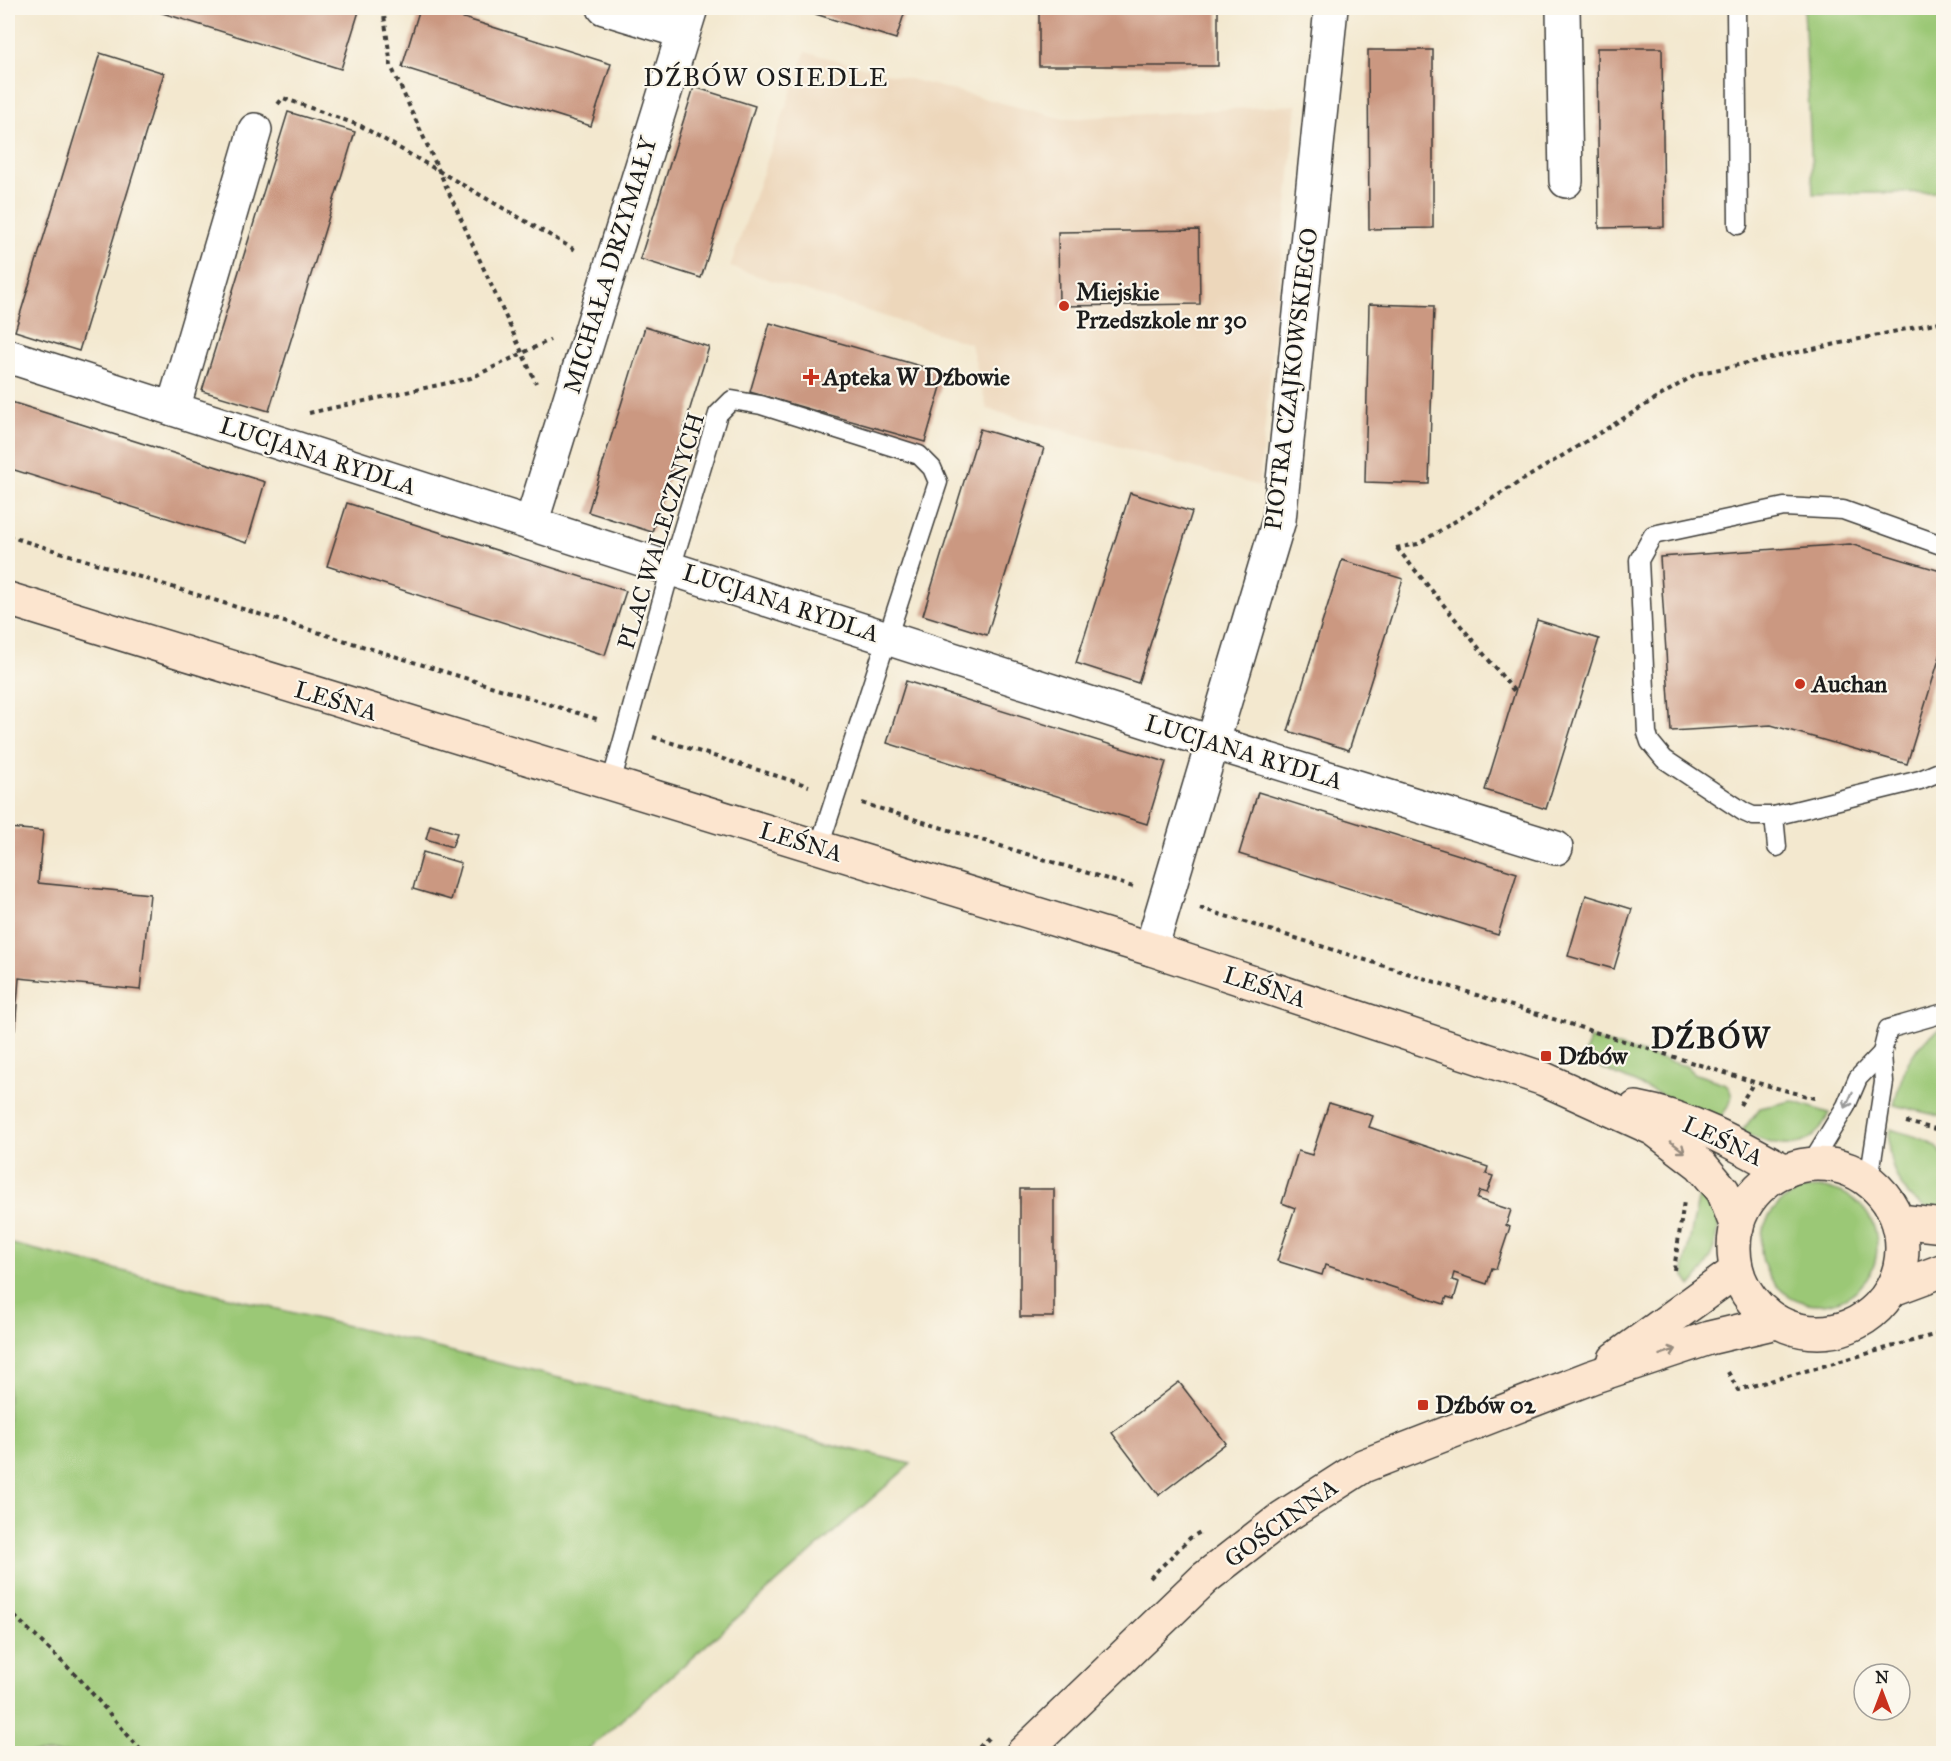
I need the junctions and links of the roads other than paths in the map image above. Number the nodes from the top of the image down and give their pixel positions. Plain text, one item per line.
1 (604, 8) edge
2 (1331, 8) edge
3 (1563, 8) edge
4 (1736, 8) edge
5 (687, 20) edge
6 (255, 130) road end
7 (1566, 182) dead end
8 (1738, 225) dead end
9 (8, 356) edge
10 (173, 409) junction
11 (531, 524) junction
12 (1944, 546) edge
13 (671, 568) junction
14 (8, 599) edge
15 (887, 637) junction
16 (1211, 742) junction
17 (1944, 770) edge
18 (611, 783) junction
19 (1774, 816) junction
20 (819, 847) junction
21 (1777, 847) dead end
22 (1556, 848) dead end
23 (1151, 949) junction
24 (1944, 1013) edge
25 (1882, 1053) junction
26 (1590, 1099) junction
27 (1797, 1168) junction
28 (1869, 1180) junction
29 (1899, 1221) junction
30 (1944, 1226) edge
31 (1737, 1227) junction
32 (1944, 1270) edge
33 (1736, 1271) junction
34 (1893, 1289) junction
35 (1776, 1322) junction
36 (1593, 1377) junction
37 (1022, 1754) edge

1 - 5 street
2 - 16 street, PIOTRA CZAJKOWSKIEGO
3 - 7 street
4 - 8 lane
5 - 11 street, MICHAŁA DRZYMAŁY
6 - 10 street
9 - 10 street, LUCJANA RYDLA
10 - 11 street, LUCJANA RYDLA
11 - 13 street, LUCJANA RYDLA
12 - 19 lane
13 - 15 street, LUCJANA RYDLA
13 - 15 lane, PLAC WALECZNYCH
13 - 18 lane, PLAC WALECZNYCH
14 - 18 street, LEŚNA
15 - 16 street, LUCJANA RYDLA
15 - 20 lane, PLAC WALECZNYCH
16 - 22 street, LUCJANA RYDLA
16 - 23 street, PIOTRA CZAJKOWSKIEGO
17 - 19 lane
18 - 20 street, LEŚNA
19 - 21 lane
20 - 23 street, LEŚNA
23 - 26 street, LEŚNA
24 - 25 lane
25 -> 27 lane
25 - 28 lane
26 - 27 street, LEŚNA
26 -> 31 street, LEŚNA
27 - 28 street
27 - 31 street
28 - 29 street
29 - 30 street
29 - 34 street
31 - 33 street
32 - 34 street
33 - 35 street
33 - 36 street, GOŚCINNA
34 - 35 street
36 -> 35 street, GOŚCINNA
36 - 37 street, GOŚCINNA

